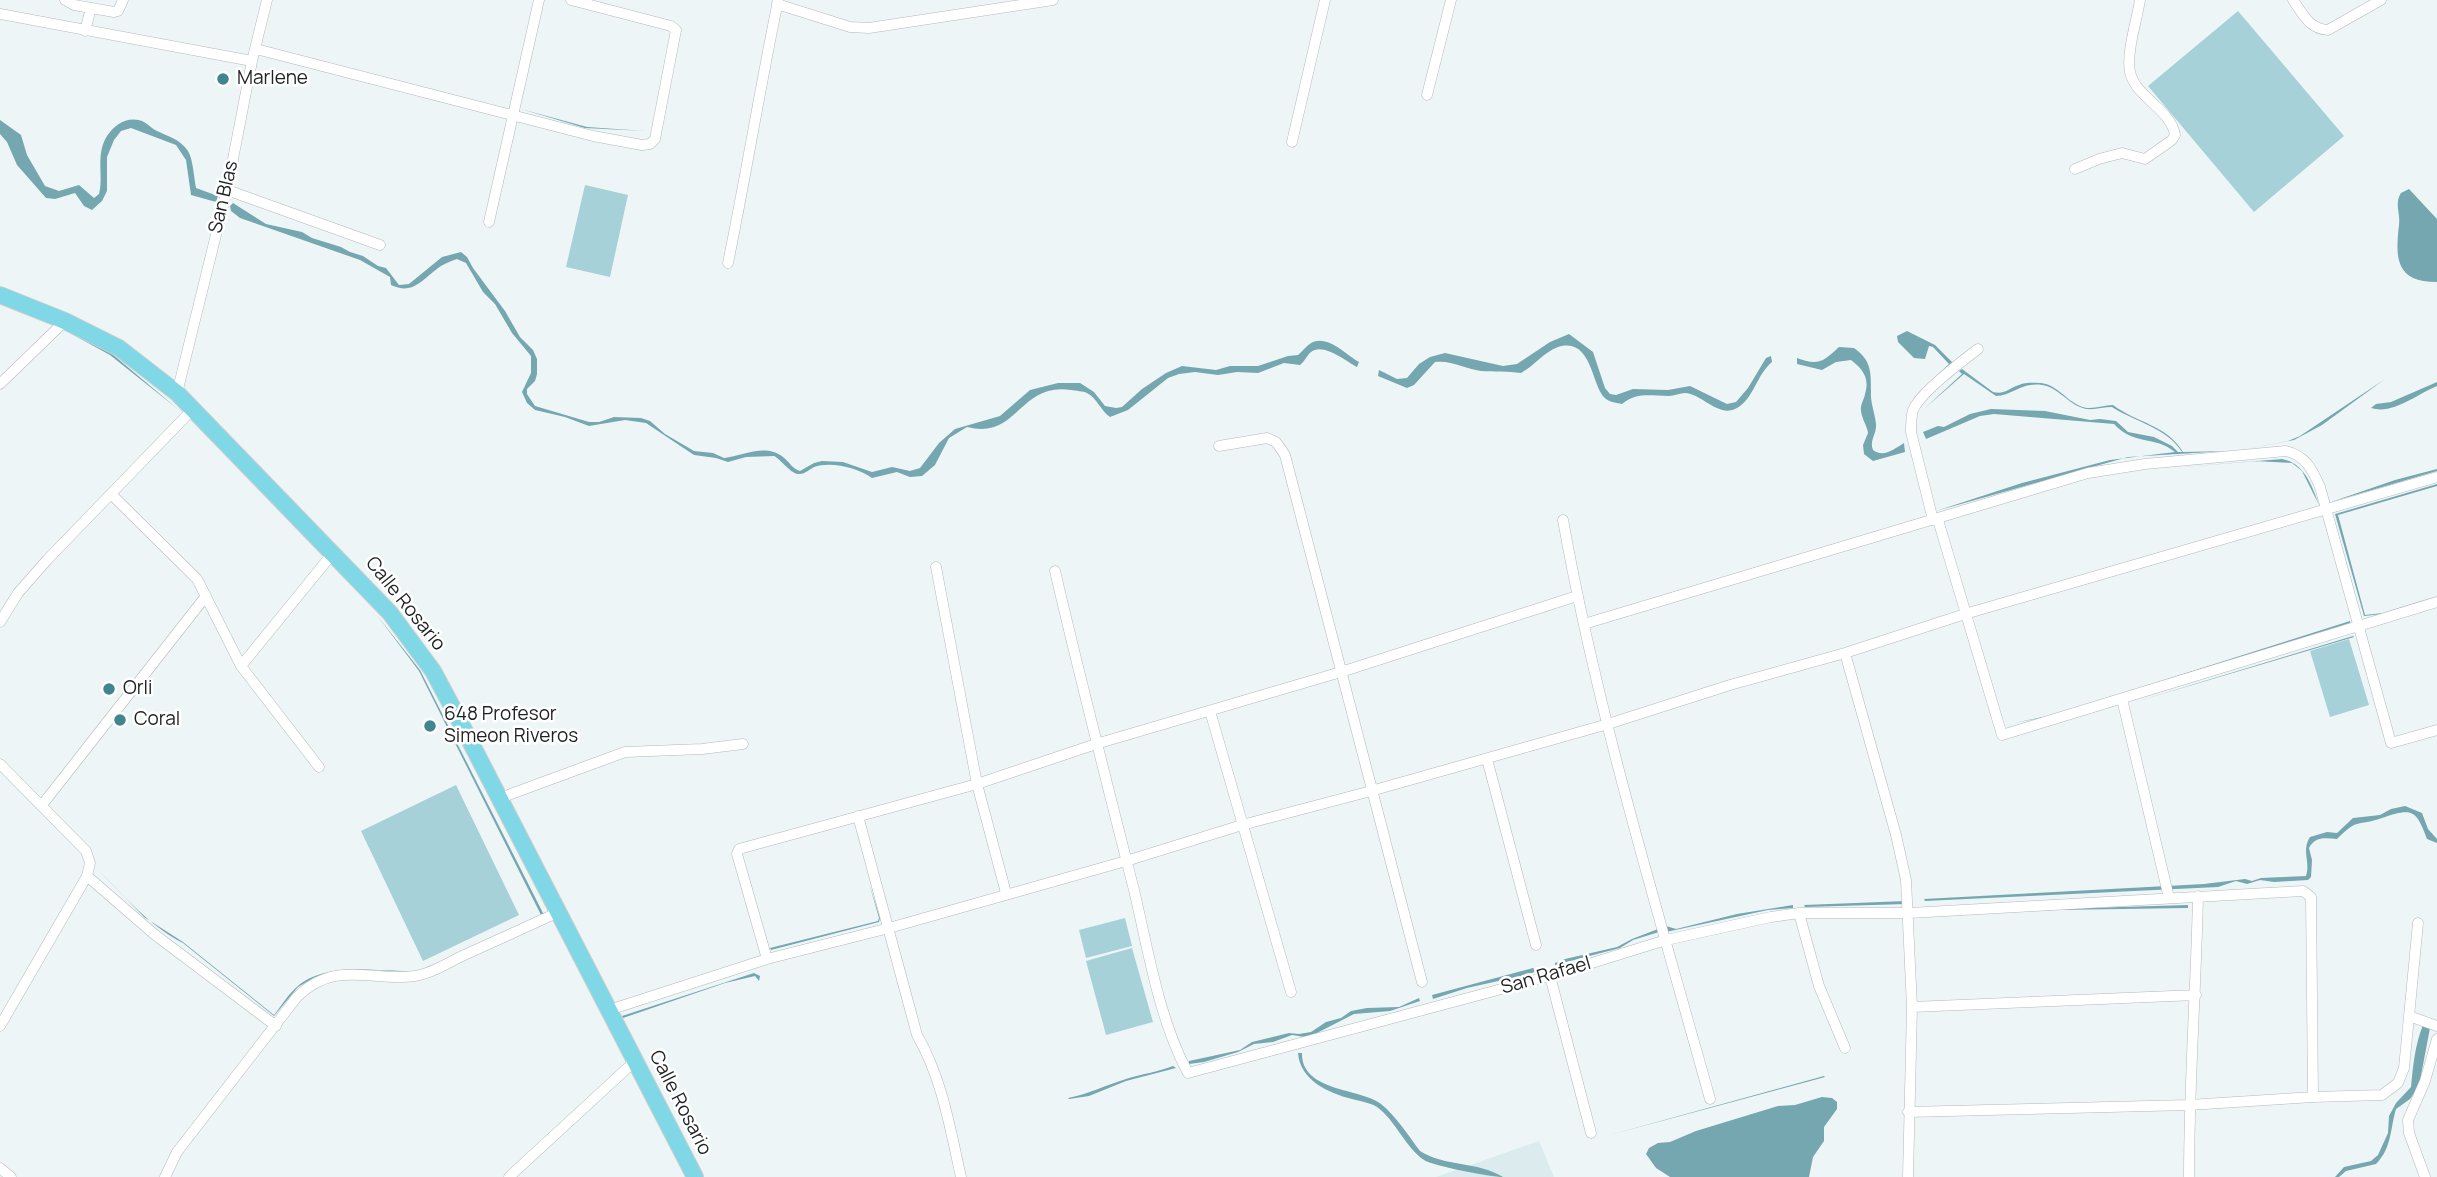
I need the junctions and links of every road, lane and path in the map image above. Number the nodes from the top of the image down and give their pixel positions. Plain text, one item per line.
1 (65, 0) edge
2 (123, 0) edge
3 (267, 0) edge
4 (539, 0) edge
5 (571, 0) edge
6 (986, 0) edge
7 (1052, 0) edge
8 (1325, 0) edge
9 (1451, 0) edge
10 (2140, 0) edge
11 (2293, 0) edge
12 (2381, 0) edge
13 (778, 2) edge
14 (90, 8) junction
15 (984, 12) junction
16 (0, 14) edge
17 (85, 31) junction
18 (256, 49) junction
19 (252, 61) junction
20 (1427, 95) dead end
21 (513, 115) junction
22 (1292, 142) dead end
23 (2075, 169) dead end
24 (227, 190) junction
25 (489, 222) dead end
26 (380, 245) dead end
27 (728, 263) dead end
28 (0, 295) edge
29 (65, 321) junction
30 (1978, 349) dead end
31 (0, 384) edge
32 (177, 393) junction
33 (192, 410) junction
34 (1219, 446) dead end
35 (2437, 477) edge
36 (111, 494) junction
37 (2327, 509) junction
38 (1563, 520) dead end
39 (1935, 520) junction
40 (333, 552) junction
41 (936, 567) dead end
42 (1055, 571) dead end
43 (206, 596) junction
44 (1577, 596) junction
45 (2437, 602) edge
46 (1965, 614) junction
47 (0, 622) edge
48 (1584, 624) junction
49 (2359, 626) junction
50 (1845, 653) junction
51 (241, 666) junction
52 (1341, 672) junction
53 (2122, 699) junction
54 (1210, 711) junction
55 (1608, 724) junction
56 (2437, 730) edge
57 (743, 744) dead end
58 (1096, 744) junction
59 (1487, 759) junction
60 (0, 764) edge
61 (319, 767) dead end
62 (977, 784) junction
63 (1371, 791) junction
64 (500, 798) junction
65 (42, 805) junction
66 (858, 816) junction
67 (1242, 825) junction
68 (1126, 861) junction
69 (87, 876) junction
70 (1006, 893) junction
71 (2198, 896) junction
72 (2169, 898) junction
73 (559, 912) junction
74 (1799, 913) junction
75 (1909, 913) junction
76 (2418, 923) dead end
77 (889, 928) junction
78 (1666, 940) junction
79 (1536, 946) dead end
80 (767, 959) junction
81 (1550, 976) junction
82 (1422, 982) dead end
83 (1291, 992) dead end
84 (2196, 995) junction
85 (1912, 1007) junction
86 (609, 1010) junction
87 (2409, 1016) junction
88 (0, 1026) edge
89 (276, 1026) junction
90 (2437, 1026) edge
91 (2437, 1039) edge
92 (1845, 1048) dead end
93 (635, 1061) junction
94 (2313, 1097) junction
95 (1710, 1099) dead end
96 (2189, 1105) junction
97 (1908, 1112) junction
98 (1591, 1133) dead end
99 (0, 1168) edge
100 (11, 1177) edge
101 (165, 1177) edge
102 (509, 1177) edge
103 (695, 1177) edge
104 (961, 1177) edge
105 (1908, 1177) edge
106 (2189, 1177) edge
107 (2425, 1177) edge

1 - 14 street
2 - 14 street
3 - 18 street, San Blas
4 - 21 street
5 - 21 street
6 - 15 street
7 - 15 street
8 - 22 street
9 - 20 street
10 - 23 street
11 - 12 street
13 - 15 street
13 - 27 street
14 - 17 street
16 - 17 street
17 - 19 street
18 - 19 street, San Blas
18 - 21 street
19 - 24 street, San Blas
21 - 25 street
24 - 26 street
24 - 32 street, San Blas
28 - 29 main road, Calle Rosario
29 - 31 street
29 - 32 main road, Calle Rosario
30 - 39 street
32 - 33 main road, Calle Rosario
33 - 36 street
33 - 40 main road, Calle Rosario
34 - 52 street
35 - 37 street
36 - 43 street
36 - 47 street
37 - 39 street
37 - 46 street
37 - 49 street
38 - 44 street
39 - 46 street
39 - 48 street
40 - 51 street
40 - 64 main road, Calle Rosario
41 - 62 street
42 - 58 street
43 - 51 street
43 - 65 street
44 - 48 street
44 - 52 street
45 - 49 street
46 - 50 street
46 - 53 street
48 - 55 street
49 - 53 street
49 - 56 street
50 - 55 street
50 - 75 street
51 - 61 street
52 - 54 street
52 - 63 street
53 - 72 street
54 - 58 street
54 - 67 street
55 - 59 street
55 - 78 street
57 - 64 street
58 - 62 street
58 - 68 street
59 - 63 street
59 - 79 street
60 - 65 street
62 - 66 street
62 - 70 street
63 - 67 street
63 - 82 street
64 - 73 main road, Calle Rosario
65 - 69 street
66 - 77 street
66 - 80 street
67 - 68 street
67 - 83 street
68 - 70 street
68 - 81 street, San Rafael
69 - 88 street
69 - 89 street
70 - 77 street
71 - 72 street, San Rafael
71 - 84 street
71 - 94 street, San Rafael
72 - 75 street, San Rafael
73 - 86 main road, Calle Rosario
73 - 89 street
74 - 75 street, San Rafael
74 - 78 street, San Rafael
74 - 92 street
75 - 85 street
76 - 87 street
77 - 80 street
77 - 104 street
78 - 81 street, San Rafael
78 - 95 street
80 - 86 street
81 - 98 street
84 - 85 street
84 - 96 street
85 - 97 street
86 - 93 main road, Calle Rosario
87 - 90 street
87 - 94 street
89 - 101 street
91 - 107 street
93 - 102 street
93 - 103 main road, Calle Rosario
94 - 96 street
96 - 97 street
96 - 106 street
97 - 105 street
99 - 100 street

